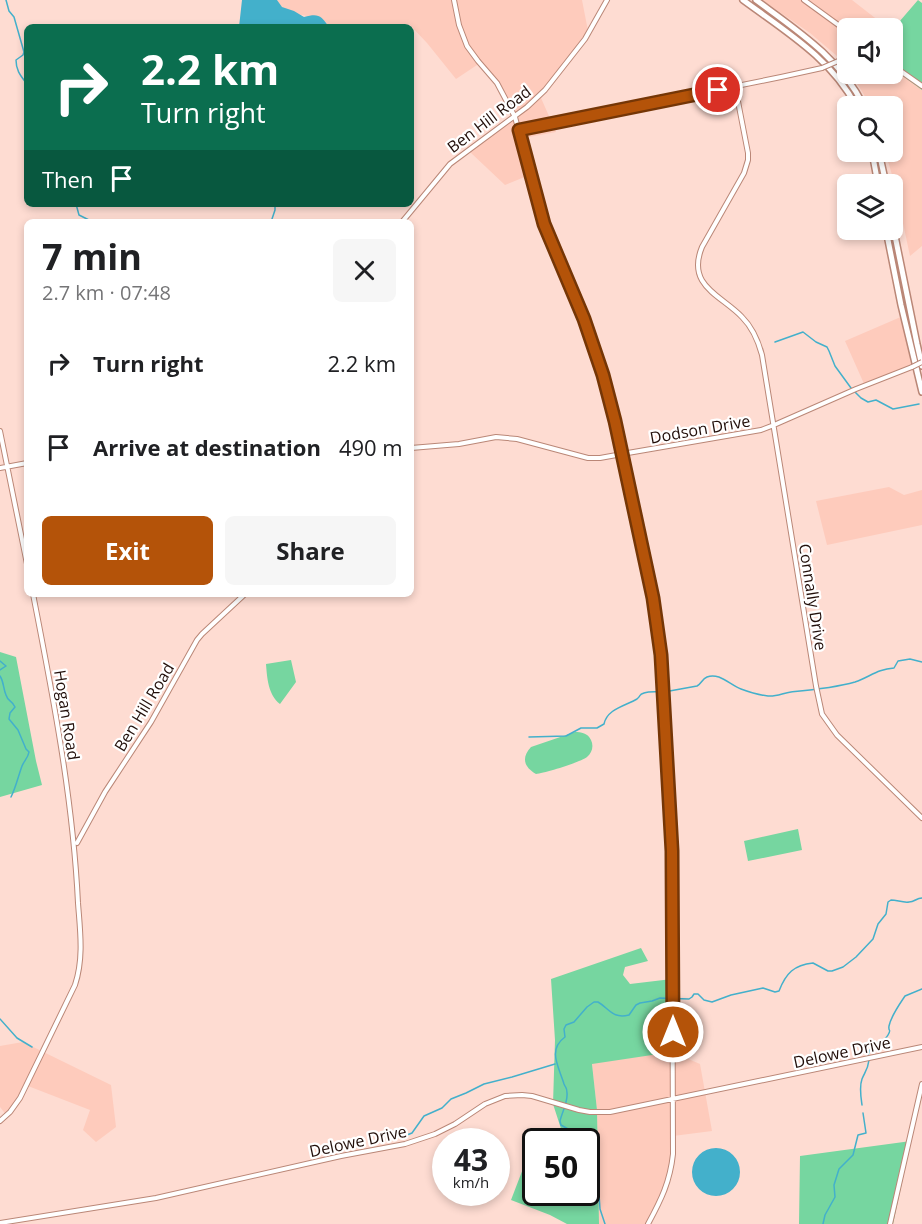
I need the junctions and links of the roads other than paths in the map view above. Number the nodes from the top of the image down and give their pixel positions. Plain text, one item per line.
1 (454, 0) edge
2 (743, 0) edge
3 (756, 0) edge
4 (804, 0) edge
5 (606, 1) edge
6 (837, 24) edge
7 (837, 61) edge
8 (903, 73) edge
9 (735, 86) junction
10 (922, 86) edge
11 (850, 96) edge
12 (858, 96) edge
13 (515, 117) junction
14 (519, 130) junction
15 (404, 219) edge
16 (888, 240) edge
17 (896, 240) edge
18 (922, 364) edge
19 (922, 392) edge
20 (774, 425) junction
21 (0, 431) edge
22 (414, 448) edge
23 (622, 454) junction
24 (24, 464) edge
25 (7, 467) junction
26 (0, 468) edge
27 (24, 549) edge
28 (34, 597) edge
29 (242, 597) edge
30 (922, 818) edge
31 (75, 842) junction
32 (922, 1047) edge
33 (922, 1084) edge
34 (673, 1100) junction
35 (0, 1121) edge
36 (0, 1223) edge
37 (648, 1224) edge
38 (890, 1224) edge

1 - 13 street
2 - 11 highway
3 - 12 highway
4 - 6 street
5 - 13 street, Ben Hill Road
7 - 9 street, bridge
8 - 10 street
9 - 14 street
9 - 20 street, Connally Drive
13 - 14 street
13 - 15 street, Ben Hill Road
14 - 23 street
16 - 19 highway
17 - 18 highway
18 - 20 street, Dodson Drive, bridge
20 - 23 street, Dodson Drive
20 - 30 street, Connally Drive
21 - 25 street
22 - 23 street, Dodson Drive
23 - 34 street
24 - 25 street
25 - 26 street
25 - 27 street
28 - 31 street, Hogan Road
29 - 31 street, Ben Hill Road
31 - 35 street
32 - 34 street, Delowe Drive
33 - 38 street
34 - 36 street, Delowe Drive
34 - 37 street

